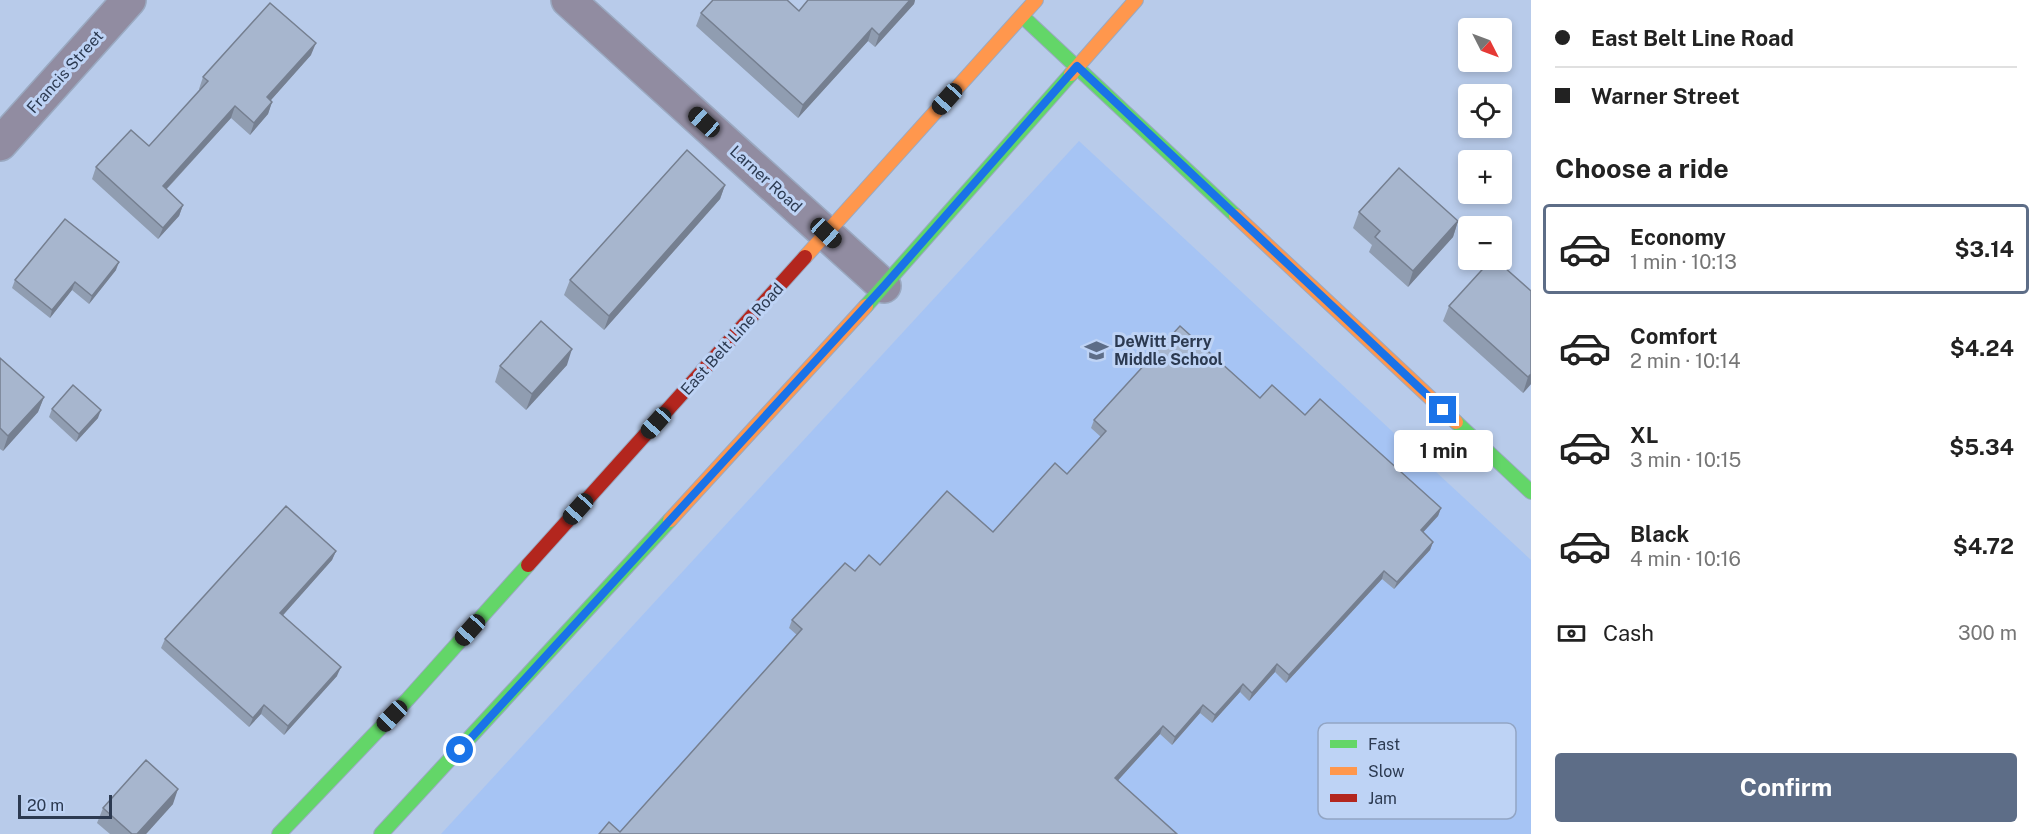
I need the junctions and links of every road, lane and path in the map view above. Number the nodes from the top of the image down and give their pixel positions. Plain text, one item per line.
1 (129, 0) edge
2 (568, 0) edge
3 (1036, 0) edge
4 (1136, 0) edge
5 (1022, 16) junction
6 (1077, 66) junction
7 (0, 144) edge
8 (826, 233) junction
9 (884, 286) junction
10 (1530, 490) edge
11 (279, 834) edge
12 (381, 834) edge

1 - 7 street, Francis Street
2 - 8 street, Larner Road
3 - 5 main road, East Belt Line Road
4 - 6 main road
5 - 6 main road
5 - 8 main road, East Belt Line Road
6 - 9 main road
6 - 10 main road
8 - 9 street, Larner Road
8 - 11 main road, East Belt Line Road
9 - 12 main road

